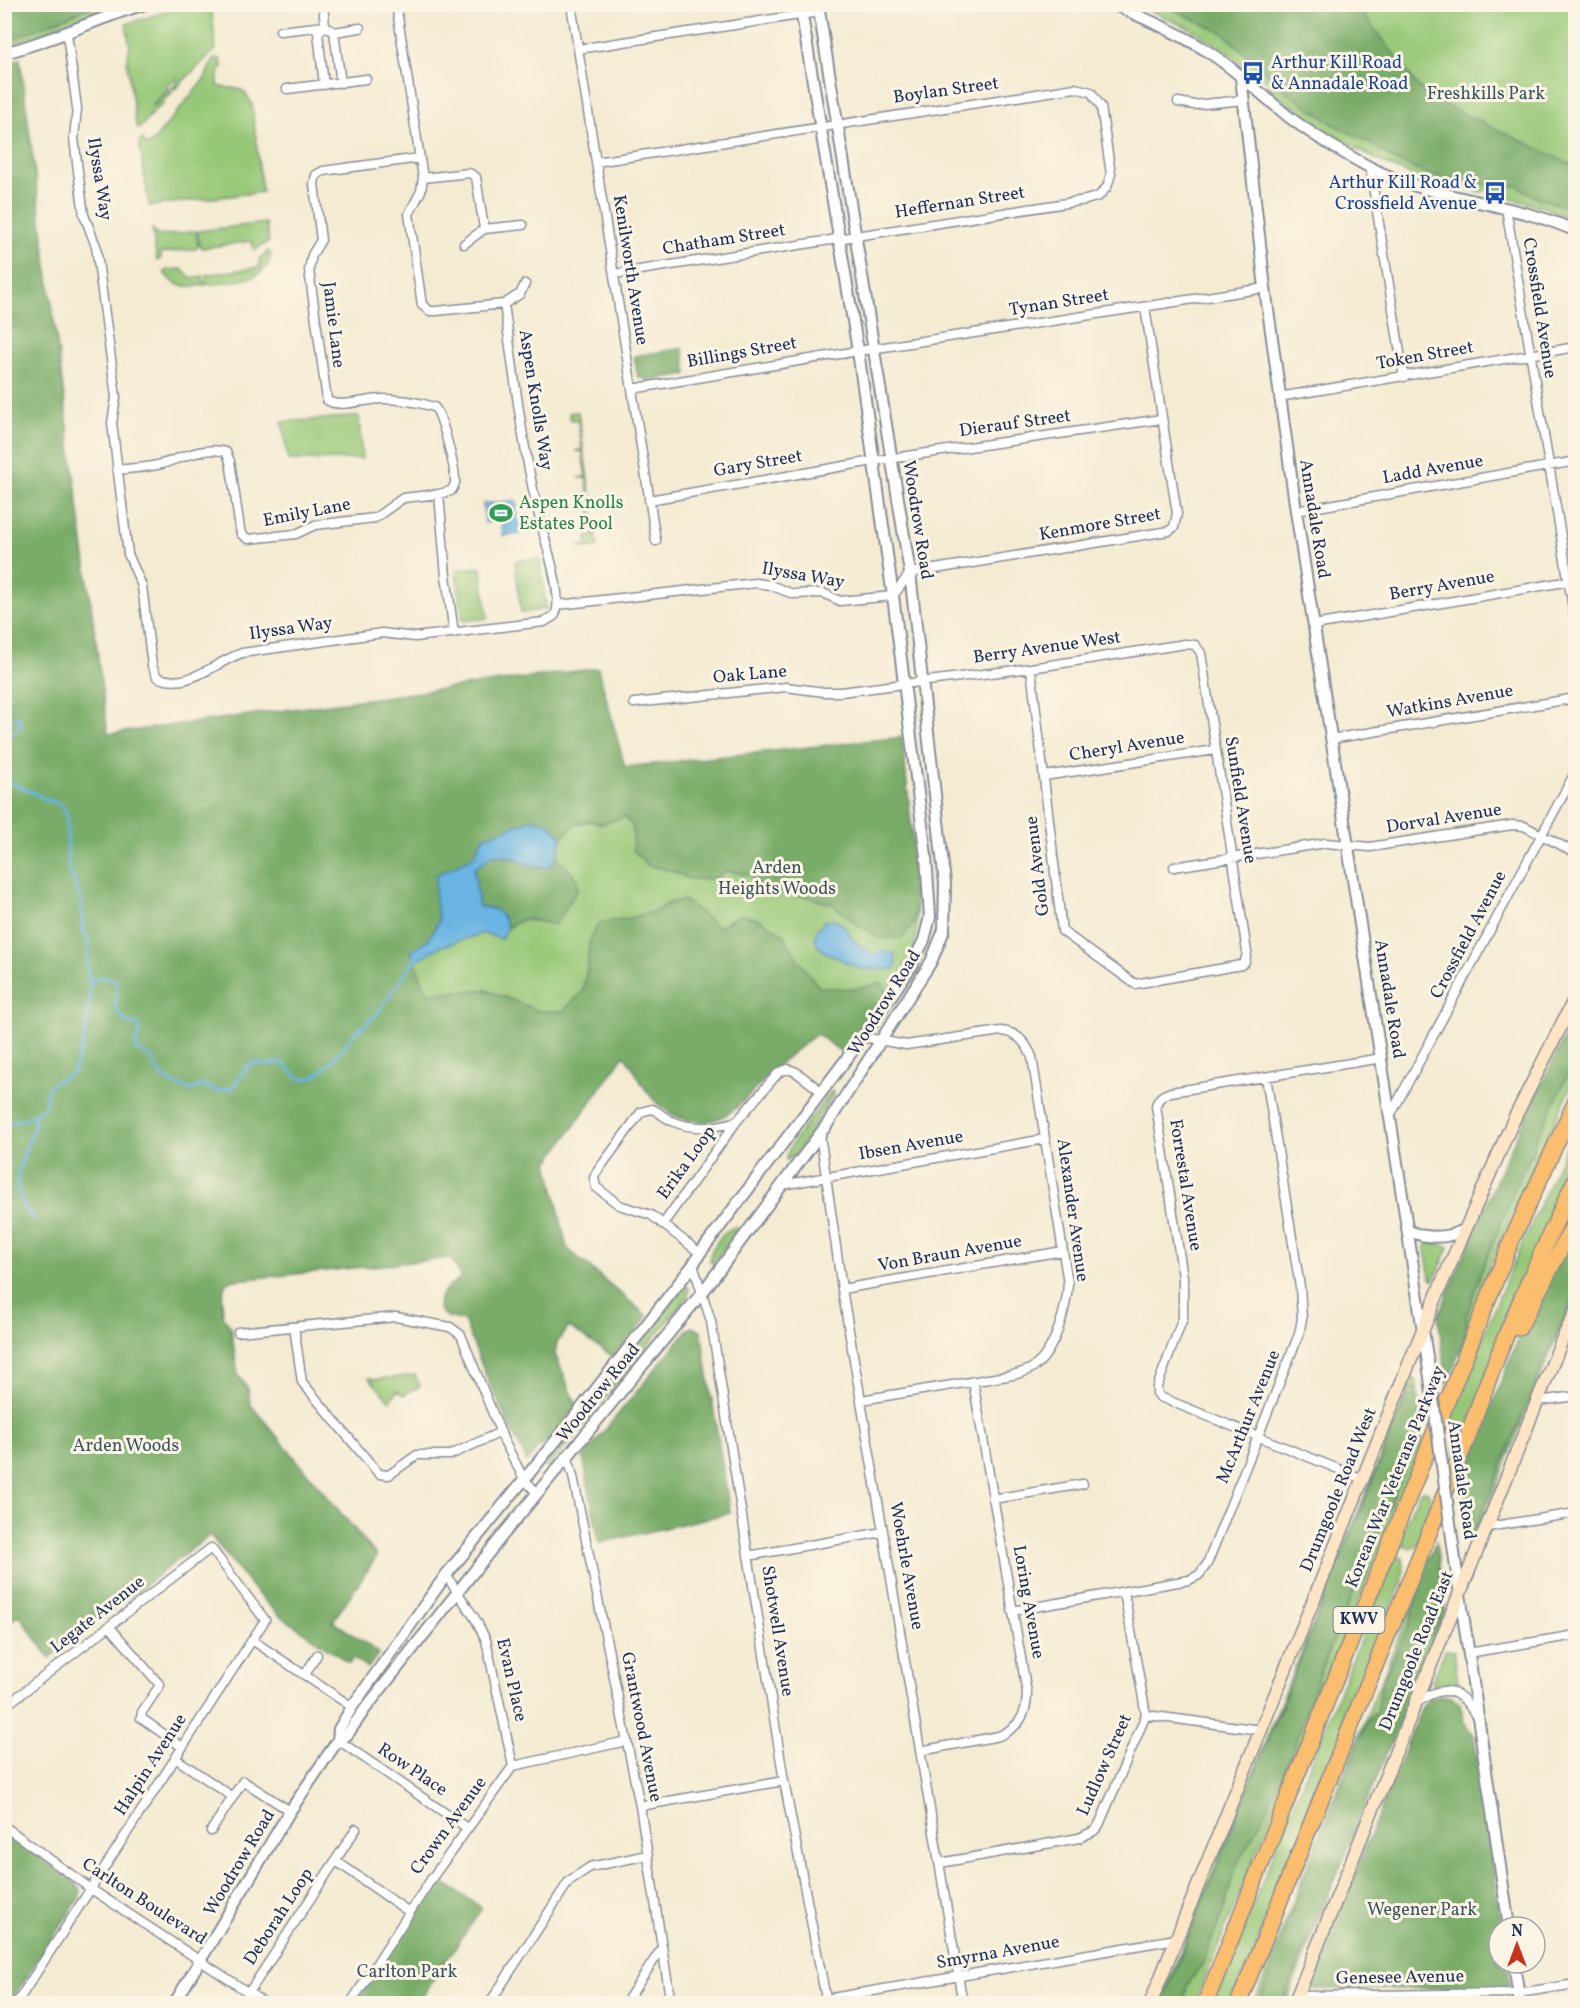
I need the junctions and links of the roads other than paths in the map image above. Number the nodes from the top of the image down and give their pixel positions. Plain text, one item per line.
1 (145, 4) edge
2 (323, 4) edge
3 (396, 4) edge
4 (571, 4) edge
5 (1113, 4) edge
6 (819, 8) edge
7 (801, 10) edge
8 (325, 26) junction
9 (360, 28) dead end
10 (280, 31) dead end
11 (334, 32) junction
12 (67, 34) junction
13 (578, 49) junction
14 (4, 53) edge
15 (1241, 76) junction
16 (366, 79) dead end
17 (341, 83) junction
18 (324, 85) junction
19 (286, 89) dead end
20 (1244, 100) junction
21 (1178, 102) dead end
22 (839, 123) junction
23 (821, 126) junction
24 (420, 158) junction
25 (596, 162) junction
26 (1370, 168) junction
27 (423, 178) junction
28 (1086, 201) joint
29 (1506, 208) junction
30 (523, 225) dead end
31 (484, 229) junction
32 (1575, 231) edge
33 (856, 236) junction
34 (839, 239) junction
35 (464, 244) dead end
36 (614, 274) junction
37 (525, 284) dead end
38 (1265, 288) junction
39 (504, 304) junction
40 (1145, 307) junction
41 (1575, 347) edge
42 (874, 348) junction
43 (858, 351) junction
44 (1530, 355) junction
45 (1404, 376) junction
46 (632, 388) junction
47 (1279, 397) junction
48 (1162, 419) junction
49 (891, 459) junction
50 (873, 461) junction
51 (1575, 461) edge
52 (1548, 466) junction
53 (117, 470) junction
54 (440, 494) junction
55 (649, 500) junction
56 (1296, 511) junction
57 (656, 541) dead end
58 (909, 573) junction
59 (1572, 581) edge
60 (893, 596) junction
61 (558, 605) junction
62 (1314, 625) junction
63 (1575, 626) edge
64 (454, 633) junction
65 (1195, 645) joint
66 (1031, 668) junction
67 (922, 682) junction
68 (904, 685) junction
69 (1575, 698) edge
70 (634, 703) dead end
71 (1330, 739) junction
72 (1215, 750) junction
73 (1575, 771) edge
74 (1044, 776) junction
75 (1542, 835) junction
76 (1348, 845) junction
77 (1575, 853) edge
78 (1232, 858) junction
79 (1174, 867) dead end
80 (1245, 962) joint
81 (1575, 996) edge
82 (863, 1037) junction
83 (882, 1041) junction
84 (1382, 1058) junction
85 (1266, 1077) junction
86 (821, 1091) junction
87 (1575, 1101) edge
88 (1575, 1109) edge
89 (1391, 1114) junction
90 (738, 1121) junction
91 (820, 1134) junction
92 (1045, 1139) junction
93 (1557, 1139) junction
94 (827, 1177) junction
95 (1575, 1178) edge
96 (782, 1185) junction
97 (1575, 1221) edge
98 (663, 1224) junction
99 (1464, 1230) junction
100 (1409, 1231) junction
101 (1063, 1251) junction
102 (700, 1252) junction
103 (693, 1265) junction
104 (842, 1289) junction
105 (702, 1293) junction
106 (1575, 1312) edge
107 (294, 1327) junction
108 (1424, 1329) junction
109 (238, 1332) dead end
110 (973, 1381) junction
111 (1575, 1396) edge
112 (861, 1400) junction
113 (1538, 1401) junction
114 (501, 1432) junction
115 (1259, 1437) junction
116 (1467, 1439) junction
117 (568, 1458) junction
118 (524, 1479) junction
119 (1362, 1479) junction
120 (1083, 1484) dead end
121 (537, 1493) junction
122 (993, 1499) junction
123 (1575, 1513) edge
124 (1487, 1527) junction
125 (883, 1532) junction
126 (211, 1548) joint
127 (748, 1556) junction
128 (446, 1575) junction
129 (458, 1592) junction
130 (1124, 1592) junction
131 (1460, 1593) junction
132 (1012, 1611) junction
133 (110, 1627) junction
134 (1575, 1635) edge
135 (252, 1640) junction
136 (1468, 1653) junction
137 (317, 1655) dead end
138 (305, 1675) junction
139 (1414, 1706) junction
140 (4, 1707) edge
141 (352, 1707) junction
142 (1146, 1715) junction
143 (1480, 1722) junction
144 (1261, 1730) junction
145 (338, 1740) junction
146 (627, 1741) junction
147 (182, 1747) junction
148 (920, 1751) junction
149 (174, 1758) junction
150 (513, 1766) junction
151 (784, 1781) junction
152 (233, 1797) junction
153 (640, 1806) junction
154 (290, 1811) junction
155 (4, 1826) edge
156 (467, 1828) junction
157 (356, 1829) dead end
158 (211, 1831) dead end
159 (648, 1855) junction
160 (336, 1861) junction
161 (940, 1863) junction
162 (91, 1889) junction
163 (409, 1912) junction
164 (1507, 1915) edge
165 (1176, 1939) junction
166 (662, 1948) junction
167 (201, 1960) junction
168 (1516, 1975) edge
169 (959, 1976) junction
170 (1575, 1984) edge
171 (250, 1991) junction
172 (1520, 1998) edge
173 (1295, 2000) edge
174 (827, 2001) edge
175 (265, 2003) edge
176 (16, 2004) edge
177 (174, 2004) edge
178 (350, 2004) edge
179 (489, 2004) edge
180 (625, 2004) edge
181 (672, 2004) edge
182 (963, 2004) edge
183 (1149, 2004) edge
184 (1205, 2004) edge
185 (1238, 2004) edge

1 - 12 street
2 - 8 street
3 - 24 street
4 - 13 street, Kenilworth Avenue
5 - 15 street
6 - 7 street
6 - 22 street, Woodrow Road
7 - 13 street
7 - 23 street, Woodrow Road
8 - 10 street
8 - 11 street
8 - 18 street
9 - 11 street
11 - 17 street
12 - 14 street
12 - 53 street, Ilyssa Way
13 - 25 street, Kenilworth Avenue
15 - 20 street, Annadale Road
15 - 26 street
16 - 17 street
17 - 18 street
18 - 19 street
20 - 21 street
20 - 38 street, Annadale Road
22 - 23 street, Boylan Street
22 - 28 street, Boylan Street
22 - 33 street, Woodrow Road
23 - 25 street
23 - 34 street, Woodrow Road
24 - 27 street
24 - 54 street, Jamie Lane
25 - 36 street, Kenilworth Avenue
26 - 29 street
26 - 45 street
27 - 31 street
27 - 39 street
28 - 33 street, Heffernan Street
29 - 32 street
29 - 44 street, Crossfield Avenue
30 - 31 street
31 - 35 street
33 - 34 street, Heffernan Street
33 - 42 street, Woodrow Road
34 - 36 street, Chatham Street
34 - 43 street, Woodrow Road
36 - 46 street, Kenilworth Avenue
37 - 39 street
38 - 40 street, Tynan Street
38 - 47 street, Annadale Road
39 - 61 street, Aspen Knolls Way
40 - 42 street, Tynan Street
40 - 48 street, Kenmore Street
41 - 44 street, Token Street
42 - 43 street, Tynan Street
42 - 49 street, Woodrow Road
43 - 46 street, Billings Street
43 - 50 street, Woodrow Road
44 - 45 street, Token Street
44 - 52 street, Crossfield Avenue
45 - 47 street, Token Street
46 - 55 street, Kenilworth Avenue
47 - 56 street, Annadale Road
48 - 49 street, Dierauf Street
48 - 58 street, Kenmore Street
49 - 50 street, Dierauf Street
49 - 58 street, Woodrow Road
50 - 55 street, Gary Street
50 - 60 street, Woodrow Road
51 - 52 street, Ladd Avenue
52 - 56 street, Ladd Avenue
52 - 59 street, Crossfield Avenue
53 - 54 street, Emily Lane
53 - 64 street, Ilyssa Way
54 - 64 street
55 - 57 street, Kenilworth Avenue
56 - 62 street, Annadale Road
58 - 60 street
58 - 67 street, Woodrow Road
59 - 62 street, Berry Avenue
59 - 63 street, Crossfield Avenue
60 - 61 street, Ilyssa Way
60 - 68 street, Woodrow Road
61 - 64 street, Ilyssa Way
62 - 71 street, Annadale Road
65 - 66 street, Berry Avenue West
65 - 72 street, Sunfield Avenue
66 - 67 street, Berry Avenue West
66 - 74 street, Gold Avenue
67 - 68 street, Berry Avenue West
67 - 83 street, Woodrow Road
68 - 70 street, Oak Lane
68 - 82 street, Woodrow Road
69 - 71 street, Watkins Avenue
71 - 76 street, Annadale Road
72 - 74 street, Cheryl Avenue
72 - 78 street, Sunfield Avenue
73 - 75 street, Crossfield Avenue
74 - 80 street, Gold Avenue
75 - 76 street, Dorval Avenue
75 - 77 street, Dorval Avenue
75 - 89 street, Crossfield Avenue
76 - 78 street, Dorval Avenue
76 - 84 street, Annadale Road
78 - 79 street, Dorval Avenue
78 - 80 street, Sunfield Avenue
81 - 99 main road, Drumgoole Road West
82 - 83 street, Alexander Avenue
82 - 86 street, Woodrow Road
83 - 91 street, Woodrow Road
83 - 92 street, Alexander Avenue
84 - 85 street, Forrestal Avenue
84 - 89 street, Annadale Road
85 - 115 street, McArthur Avenue
85 - 115 street, Forrestal Avenue
86 - 90 street, Erika Loop
86 - 102 street, Woodrow Road
87 - 93 highway, Korean War Veterans Parkway / KWV
88 - 93 highway
89 - 100 street, Annadale Road
90 - 98 street, Erika Loop
90 - 98 street, Erika Loop
91 - 94 street, Woehrle Avenue
91 - 96 street, Woodrow Road
92 - 94 street, Ibsen Avenue
92 - 101 street, Alexander Avenue
93 - 184 highway, Korean War Veterans Parkway / KWV
94 - 96 street, Ibsen Avenue
94 - 104 street, Woehrle Avenue
95 - 116 highway, KWV
96 - 105 street, Woodrow Road
97 - 116 highway
98 - 102 street, Erika Loop
99 - 100 street
99 - 108 main road, Drumgoole Road West
100 - 108 street, Annadale Road
101 - 104 street, Von Braun Avenue
101 - 110 street, Alexander Avenue
102 - 103 street, Woodrow Road
103 - 105 street, Shotwell Avenue
103 - 118 street, Woodrow Road
104 - 112 street, Woehrle Avenue
105 - 117 street, Woodrow Road
105 - 127 street, Shotwell Avenue
106 - 113 main road, Drumgoole Road East
107 - 109 street
107 - 114 street
107 - 114 street
108 - 119 main road, Drumgoole Road West
108 - 131 street, Annadale Road, bridge
110 - 112 street, Alexander Avenue
110 - 122 street, Loring Avenue
111 - 113 street
112 - 125 street, Woehrle Avenue
113 - 124 main road, Drumgoole Road East
114 - 118 street
115 - 119 street
115 - 130 street, McArthur Avenue
116 - 185 highway, KWV
117 - 121 street, Woodrow Road
117 - 146 street, Grantwood Avenue
118 - 121 street
118 - 128 street, Woodrow Road
119 - 144 main road, Drumgoole Road West
120 - 122 street
121 - 129 street, Woodrow Road
122 - 132 street, Loring Avenue
123 - 124 street
124 - 131 main road, Drumgoole Road East
125 - 127 street
125 - 148 street, Woehrle Avenue
126 - 133 street, Legate Avenue
126 - 135 street, Halpin Avenue
127 - 151 street, Shotwell Avenue
128 - 129 street, Evan Place
128 - 141 street, Woodrow Road
129 - 145 street, Woodrow Road
129 - 150 street, Evan Place
130 - 132 street, McArthur Avenue
130 - 142 street, Ludlow Street
131 - 136 street, Annadale Road
131 - 139 main road, Drumgoole Road East
132 - 148 street, Loring Avenue
133 - 140 street, Legate Avenue
133 - 147 street
134 - 136 street
135 - 138 street
135 - 147 street, Halpin Avenue
136 - 143 street, Annadale Road
137 - 138 street
138 - 141 street
139 - 143 street
139 - 173 main road, Drumgoole Road East
141 - 145 street, Woodrow Road
142 - 144 street
142 - 161 street, Ludlow Street
143 - 164 street, Annadale Road
144 - 165 main road, Drumgoole Road West
145 - 154 street, Woodrow Road
145 - 156 street, Row Place
146 - 150 street
146 - 153 street, Grantwood Avenue
147 - 149 street, Halpin Avenue
148 - 161 street, Woehrle Avenue
149 - 152 street
149 - 162 street, Halpin Avenue
150 - 156 street, Crown Avenue
151 - 153 street
151 - 174 street, Shotwell Avenue
152 - 154 street
152 - 158 street
153 - 159 street, Grantwood Avenue
154 - 167 street, Woodrow Road
155 - 162 street, Carlton Boulevard
156 - 163 street, Crown Avenue
157 - 160 street, Deborah Loop
159 - 166 street, Grantwood Avenue
159 - 179 street
160 - 163 street, Deborah Loop
160 - 171 street, Deborah Loop
161 - 169 street, Woehrle Avenue
162 - 167 street, Carlton Boulevard
162 - 176 street, Halpin Avenue
163 - 178 street, Crown Avenue
165 - 169 street, Smyrna Avenue
165 - 183 main road, Drumgoole Road West
166 - 180 street
166 - 181 street, Grantwood Avenue
167 - 171 street, Carlton Boulevard
167 - 177 street, Woodrow Road
168 - 172 street
169 - 174 street, Smyrna Avenue
169 - 182 street, Woehrle Avenue
170 - 172 street, Genesee Avenue
171 - 175 street, Carlton Boulevard
172 - 173 street, Genesee Avenue

